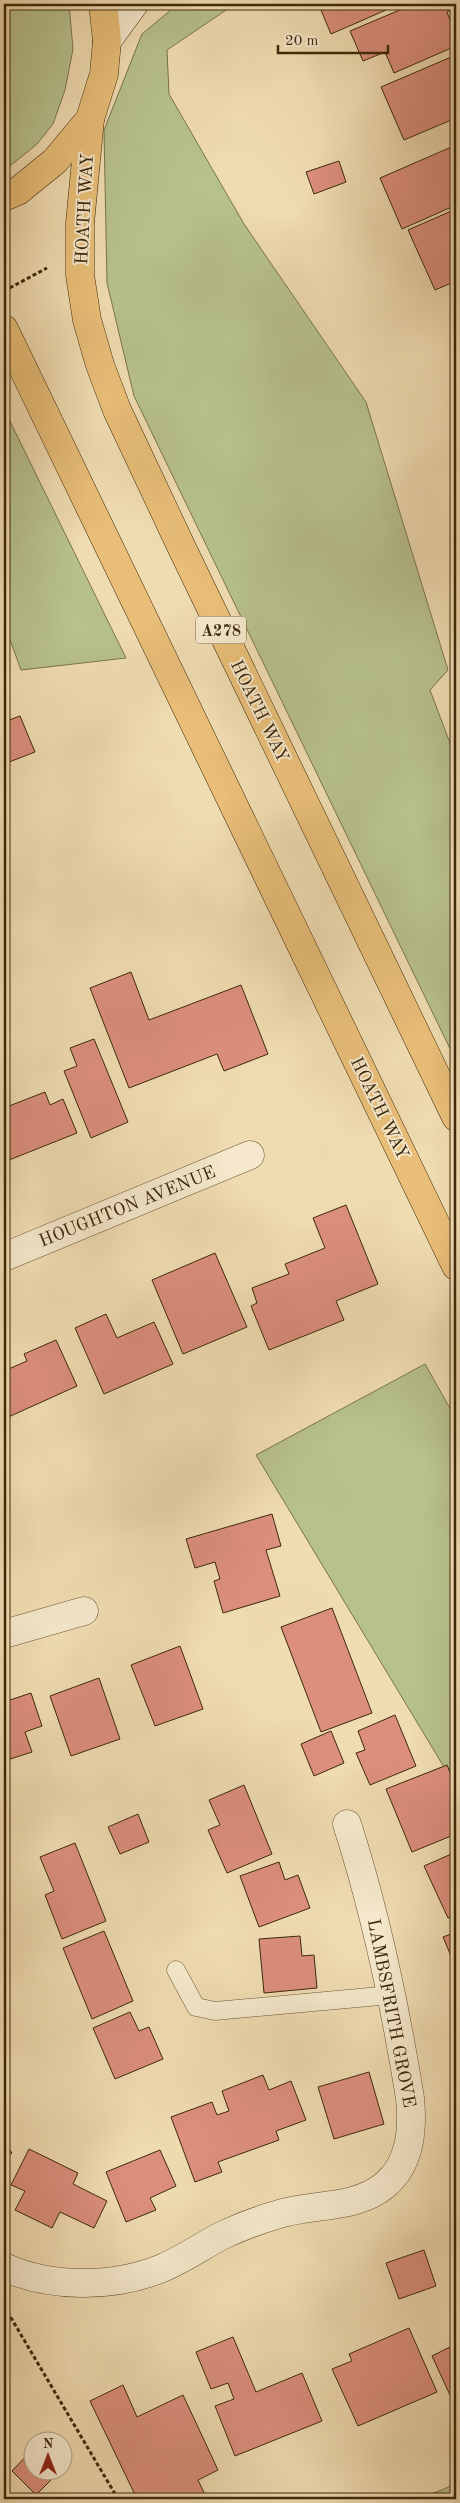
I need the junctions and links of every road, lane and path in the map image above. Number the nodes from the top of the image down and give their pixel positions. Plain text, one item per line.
1 (103, 4) edge
2 (134, 4) edge
3 (108, 40) junction
4 (90, 119) junction
5 (4, 197) edge
6 (80, 251) junction
7 (4, 291) edge
8 (4, 329) edge
9 (456, 1117) edge
10 (250, 1155) dead end
11 (4, 1257) edge
12 (456, 1266) edge
13 (84, 1611) dead end
14 (4, 1634) edge
15 (347, 1824) dead end
16 (176, 1970) dead end
17 (391, 1995) junction
18 (4, 2267) edge
19 (4, 2306) edge
20 (118, 2499) edge

1 - 3 main road
2 - 3 street
3 - 4 main road
4 - 5 main road
4 - 6 main road, HOATH WAY / A278
6 - 7 path
6 - 9 main road, HOATH WAY / A278
8 - 12 main road, HOATH WAY
10 - 11 street, HOUGHTON AVENUE
13 - 14 street
15 - 17 street, LAMBSFRITH GROVE
16 - 17 lane
17 - 18 street, LAMBSFRITH GROVE
19 - 20 path

